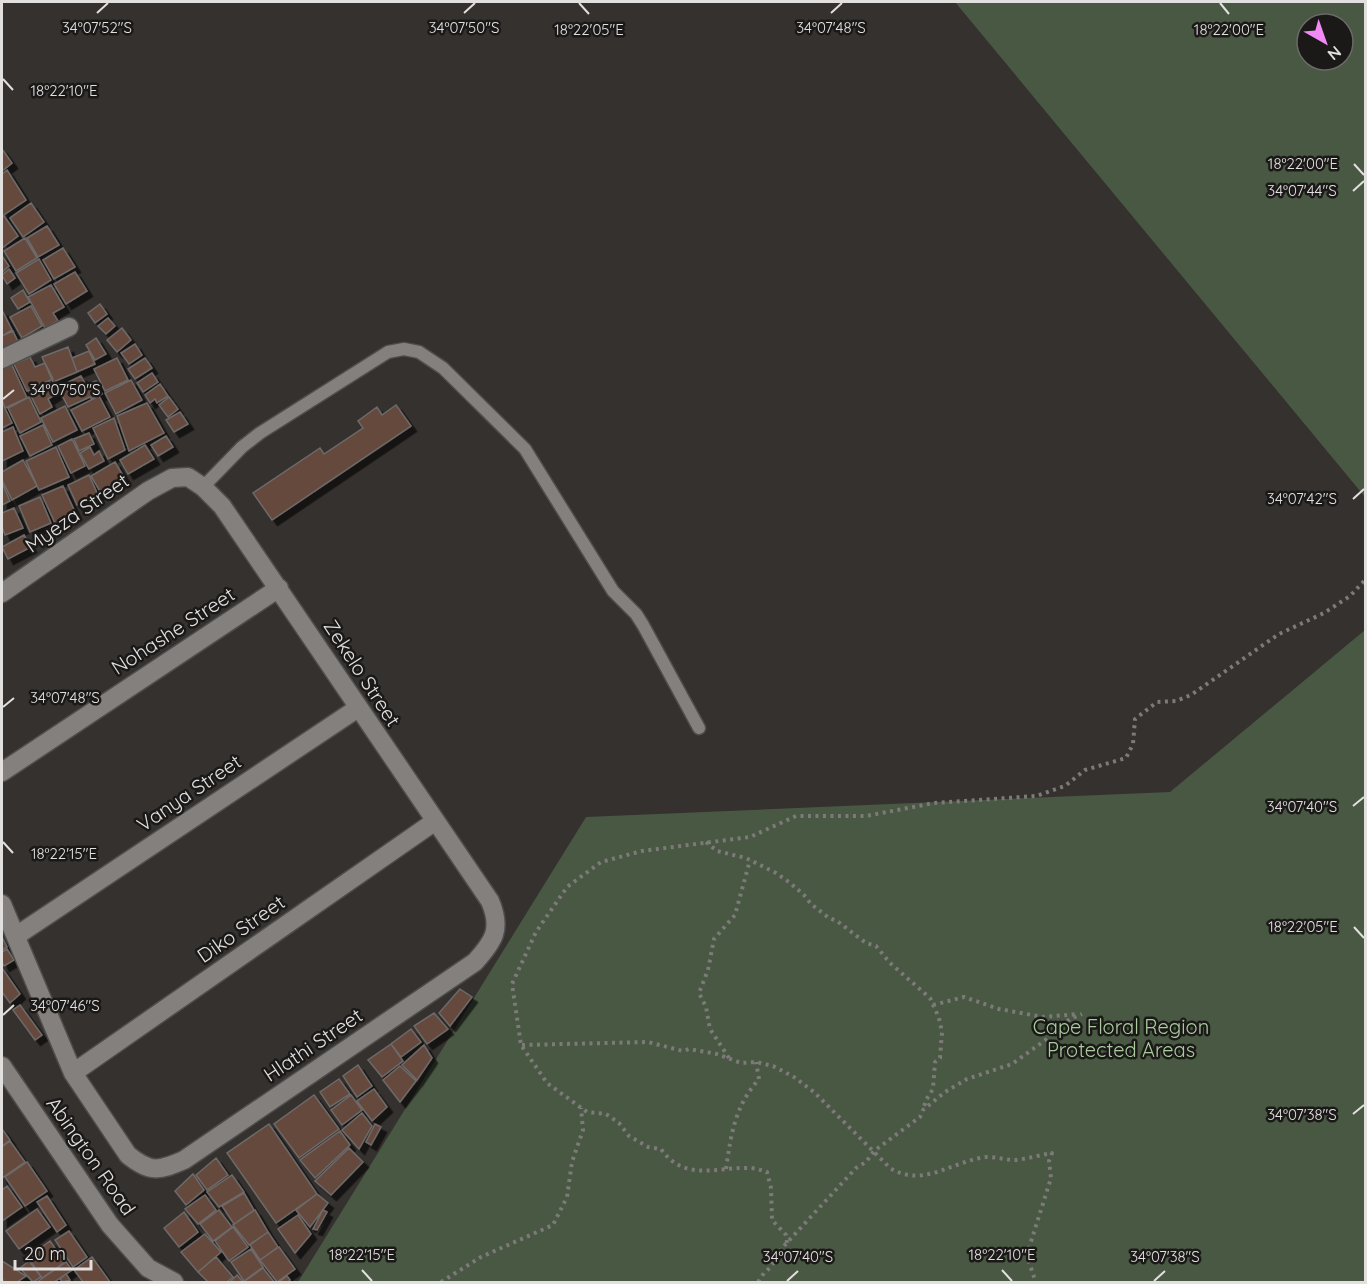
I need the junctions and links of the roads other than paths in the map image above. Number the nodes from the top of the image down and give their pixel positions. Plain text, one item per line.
1 (69, 327) dead end
2 (2, 359) edge
3 (203, 487) junction
4 (148, 491) joint
5 (279, 588) junction
6 (2, 593) edge
7 (358, 708) junction
8 (699, 728) dead end
9 (2, 771) edge
10 (434, 822) junction
11 (2, 904) edge
12 (16, 936) junction
13 (491, 944) joint
14 (2, 1066) edge
15 (73, 1073) junction
16 (174, 1282) edge

1 - 2 street
3 - 4 street, Zekelo Street
3 - 5 street, Zekelo Street
3 - 8 lane
4 - 6 street, Myeza Street
5 - 7 street, Zekelo Street
5 - 9 street, Nohashe Street
7 - 10 street, Zekelo Street
7 - 12 street, Vanya Street
10 - 13 street, Zekelo Street
10 - 15 street, Diko Street
11 - 12 street
12 - 15 street
13 - 15 street, Hlathi Street
14 - 16 street, Abington Road

